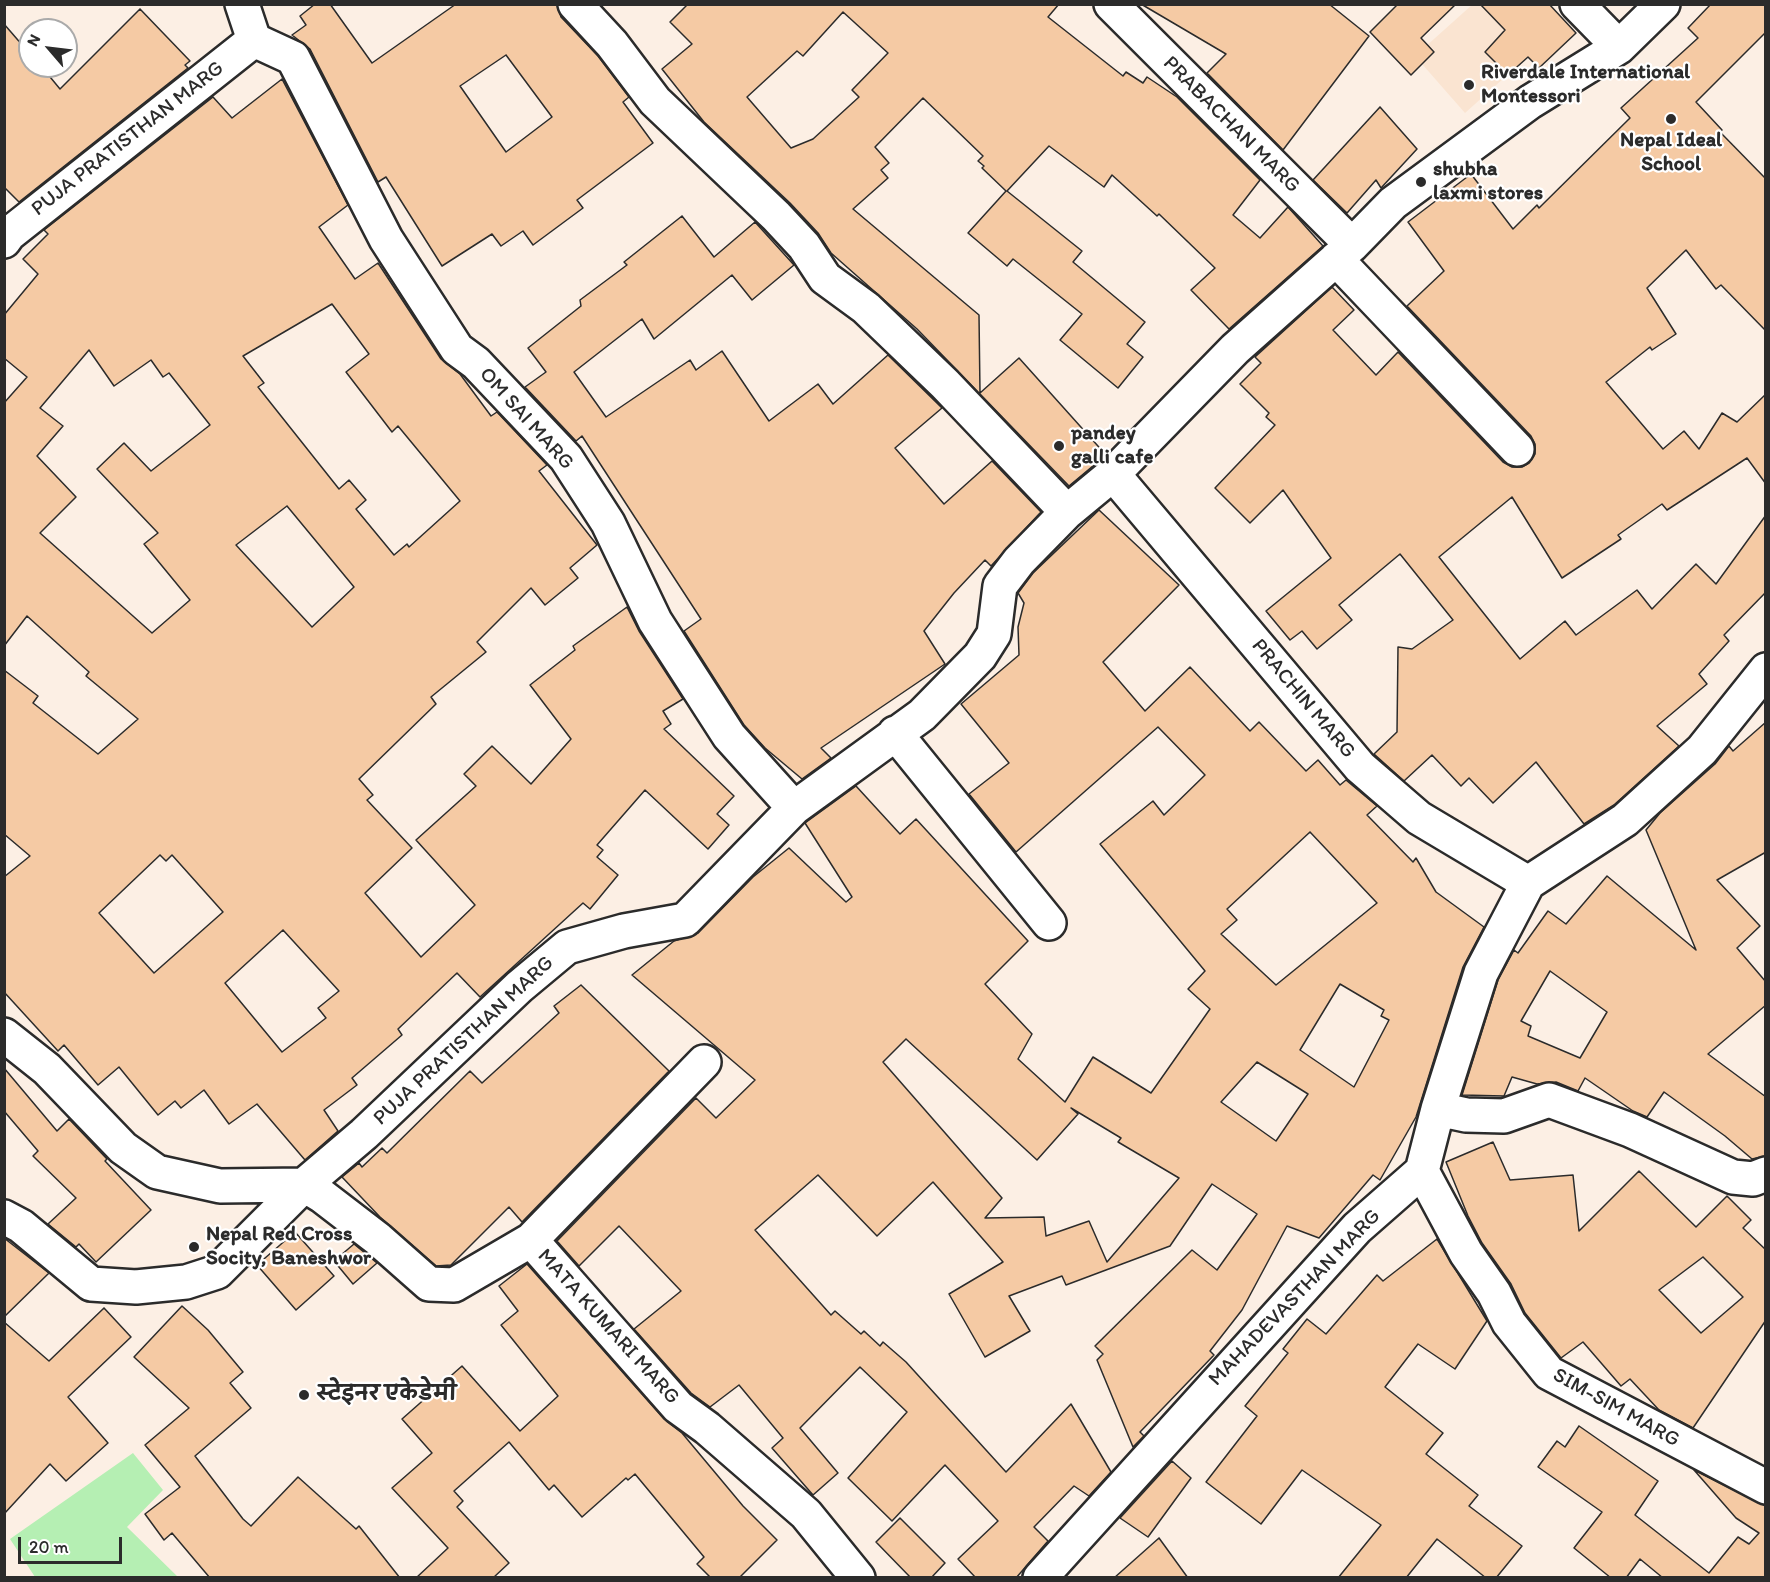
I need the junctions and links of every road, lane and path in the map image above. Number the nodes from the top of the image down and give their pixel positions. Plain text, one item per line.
1 (242, 4) edge
2 (575, 4) edge
3 (1111, 4) edge
4 (1577, 4) edge
5 (1663, 4) edge
6 (255, 40) junction
7 (1619, 47) junction
8 (4, 241) edge
9 (1344, 252) junction
10 (1517, 449) dead end
11 (1113, 474) junction
12 (1067, 512) junction
13 (1766, 670) edge
14 (895, 733) junction
15 (794, 808) junction
16 (1528, 883) junction
17 (1049, 923) dead end
18 (4, 1035) edge
19 (704, 1062) dead end
20 (1438, 1109) junction
21 (1422, 1171) junction
22 (1766, 1174) edge
23 (304, 1185) junction
24 (4, 1217) edge
25 (531, 1240) junction
26 (1766, 1487) edge
27 (858, 1578) edge
28 (1040, 1578) edge

1 - 6 street
2 - 12 street
3 - 9 street, PRABACHAN MARG
4 - 7 street
5 - 7 street, PUJA PRATISTHAN MARG
6 - 8 street, PUJA PRATISTHAN MARG
6 - 15 street, OM SAI MARG
7 - 9 street, PUJA PRATISTHAN MARG
9 - 10 street, PRABACHAN MARG
9 - 11 street, PUJA PRATISTHAN MARG
11 - 12 street, PUJA PRATISTHAN MARG
11 - 16 street, PRACHIN MARG
12 - 14 street, PUJA PRATISTHAN MARG
13 - 16 street
14 - 15 street, PUJA PRATISTHAN MARG
14 - 17 street
15 - 23 street, PUJA PRATISTHAN MARG
16 - 20 street
18 - 23 street
19 - 25 street
20 - 21 street
20 - 22 street
21 - 26 street, SIM-SIM MARG
21 - 28 street, MAHADEVASTHAN MARG
23 - 24 street, PUJA PRATISTHAN MARG
23 - 25 street, MATA KUMARI MARG
25 - 27 street, MATA KUMARI MARG

